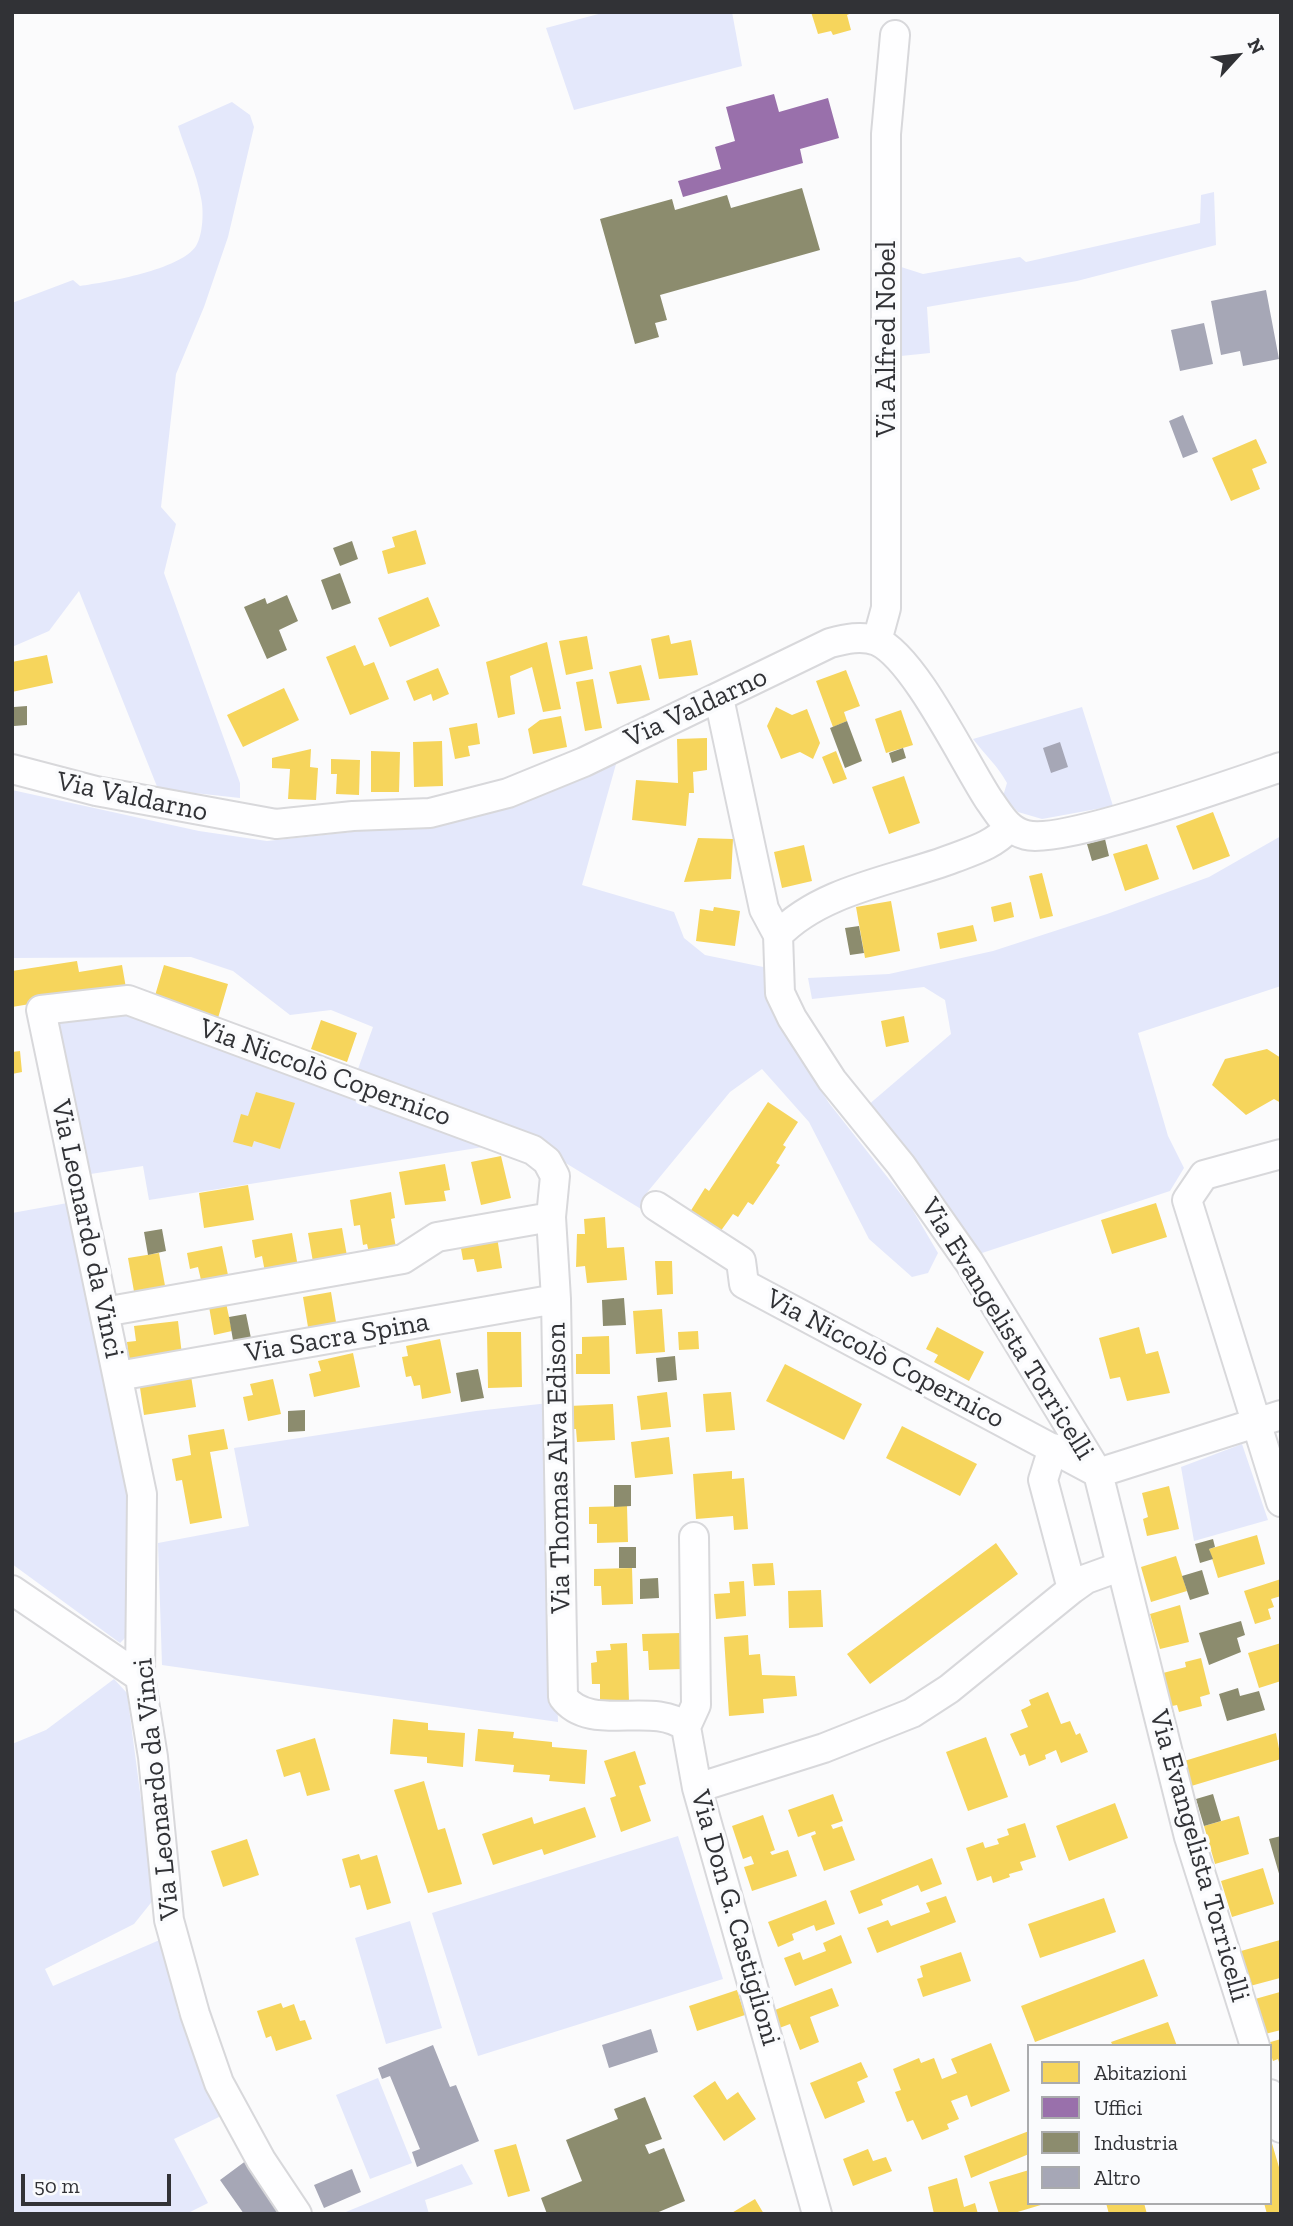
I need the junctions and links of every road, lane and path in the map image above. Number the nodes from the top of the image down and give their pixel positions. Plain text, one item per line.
1 (895, 35) dead end
2 (877, 641) junction
3 (719, 698) junction
4 (1281, 767) edge
5 (12, 769) edge
6 (1009, 828) junction
7 (778, 935) junction
8 (41, 1010) joint
9 (1281, 1154) edge
10 (656, 1206) dead end
11 (551, 1217) junction
12 (556, 1298) junction
13 (104, 1312) junction
14 (118, 1377) junction
15 (1268, 1419) edge
16 (1053, 1448) junction
17 (1098, 1473) junction
18 (1281, 1502) edge
19 (694, 1537) dead end
20 (1119, 1567) junction
21 (1072, 1589) junction
22 (12, 1590) edge
23 (140, 1677) junction
24 (686, 1727) junction
25 (697, 1788) junction
26 (1254, 2044) edge
27 (1272, 2100) edge
28 (1281, 2128) edge
29 (297, 2214) edge
30 (817, 2214) edge

1 - 2 street, Via Alfred Nobel
2 - 3 street, Via Valdarno
2 - 6 street
3 - 5 street, Via Valdarno
3 - 7 street
4 - 6 street
6 - 7 street
7 - 17 street, Via Evangelista Torricelli
8 - 11 street, Via Niccolò Copernico
8 - 13 street, Via Leonardo da Vinci
9 - 15 street
10 - 16 street, Via Niccolò Copernico
11 - 12 street, Via Thomas Alva Edison
11 - 13 street
12 - 14 street, Via Sacra Spina
12 - 24 street, Via Thomas Alva Edison
13 - 14 street, Via Leonardo da Vinci
14 - 23 street, Via Leonardo da Vinci
15 - 17 street
15 - 18 street
16 - 17 street, Via Niccolò Copernico
16 - 21 street
17 - 20 street, Via Evangelista Torricelli
19 - 24 street
20 - 21 street
20 - 26 street, Via Evangelista Torricelli
21 - 25 street
22 - 23 street
23 - 29 street, Via Leonardo da Vinci
24 - 25 street, Via Don G. Castiglioni
25 - 30 street, Via Don G. Castiglioni
27 - 28 street

